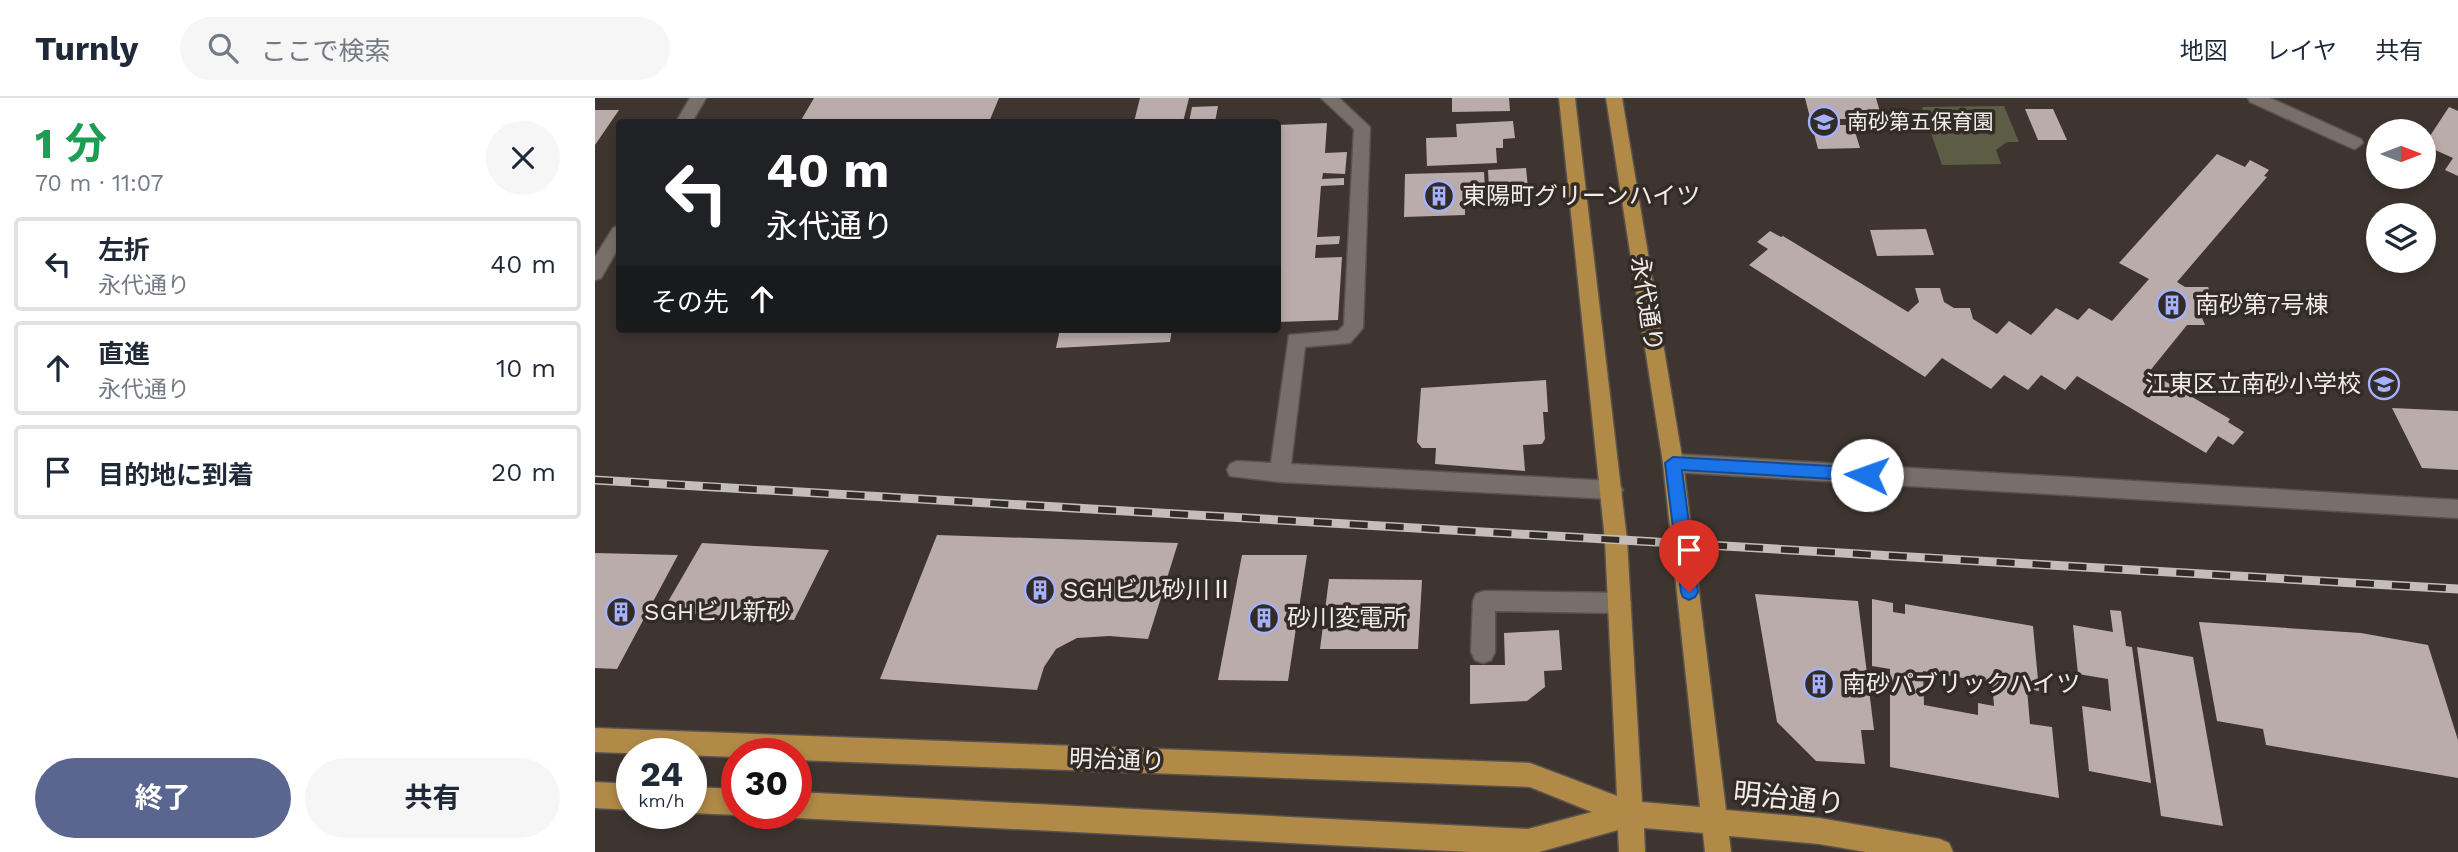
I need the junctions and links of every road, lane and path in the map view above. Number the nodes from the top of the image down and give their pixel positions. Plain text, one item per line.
1 (698, 98) edge
2 (1329, 98) edge
3 (1567, 98) edge
4 (1614, 98) edge
5 (2256, 98) edge
6 (686, 119) edge
7 (2355, 143) dead end
8 (616, 237) edge
9 (595, 273) edge
10 (1673, 463) junction
11 (1237, 470) dead end
12 (1280, 473) junction
13 (1612, 490) junction
14 (2458, 509) edge
15 (1620, 603) junction
16 (1483, 652) dead end
17 (595, 740) edge
18 (595, 795) edge
19 (616, 796) edge
20 (812, 806) edge
21 (1631, 814) junction
22 (1715, 822) junction
23 (1632, 852) edge
24 (1718, 852) edge
25 (1940, 852) edge

1 - 6 street
2 - 12 street
3 - 13 main road
4 - 10 main road, 永代通り
5 - 7 street
8 - 9 street
10 - 14 street
10 - 22 main road, 永代通り
11 - 12 street
12 - 13 street
13 - 15 main road
15 - 16 street
15 - 21 main road
17 - 21 main road, 明治通り
18 - 19 main road
20 - 21 main road, 明治通り
21 - 22 main road, 明治通り
21 - 23 main road
22 - 24 main road
22 - 25 main road, 明治通り

